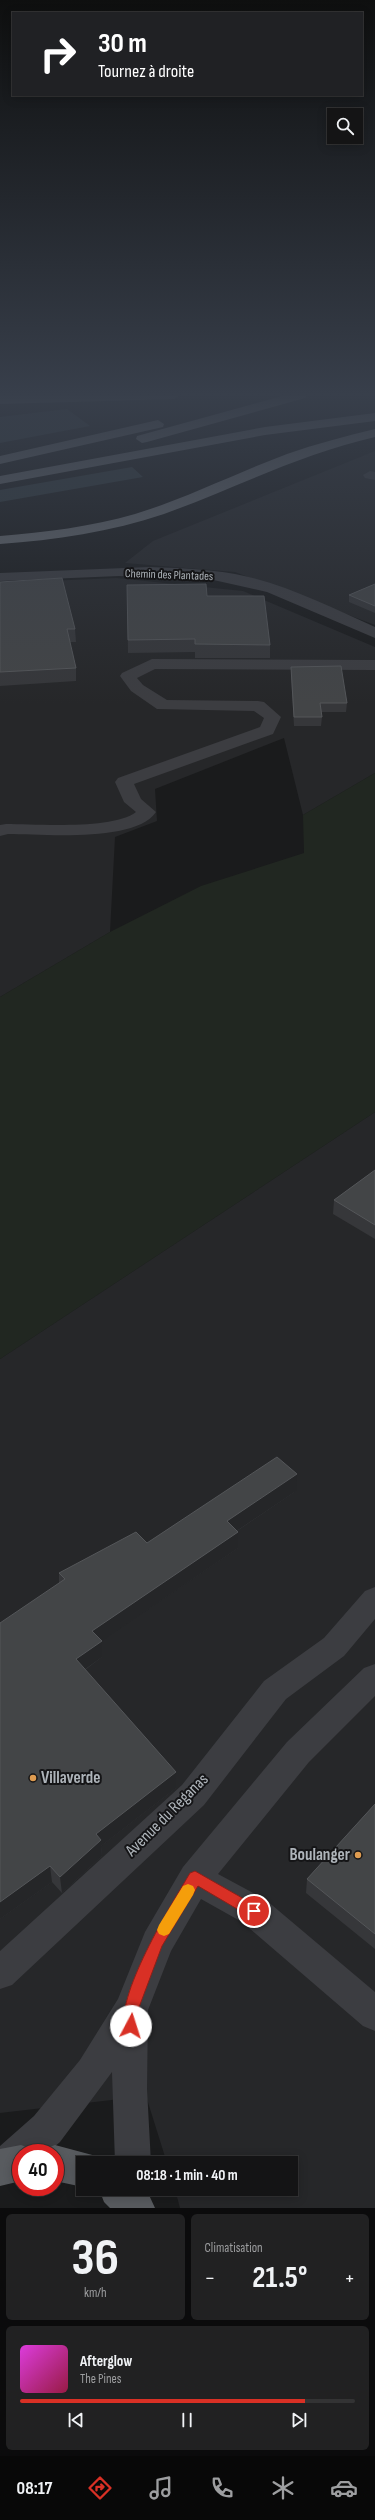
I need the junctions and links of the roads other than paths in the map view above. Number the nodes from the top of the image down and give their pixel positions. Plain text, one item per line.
1 (189, 498) edge
2 (0, 540) edge
3 (0, 577) edge
4 (375, 633) edge
5 (375, 665) edge
6 (0, 831) edge
7 (375, 1599) edge
8 (375, 1676) edge
9 (195, 1878) junction
10 (0, 1973) edge
11 (131, 2010) junction
12 (375, 2014) edge
13 (133, 2156) edge
14 (9, 2165) edge
15 (64, 2165) edge
16 (76, 2168) edge
17 (123, 2196) edge
18 (135, 2196) edge
19 (136, 2208) edge

1 - 2 highway
3 - 4 street, Chemin des Plantades
5 - 6 street
7 - 10 street, Avenue du Reganas
8 - 9 street
9 - 11 street
9 - 12 street
11 - 13 street
11 - 14 street
15 - 16 main road
17 - 19 main road
18 - 19 street

